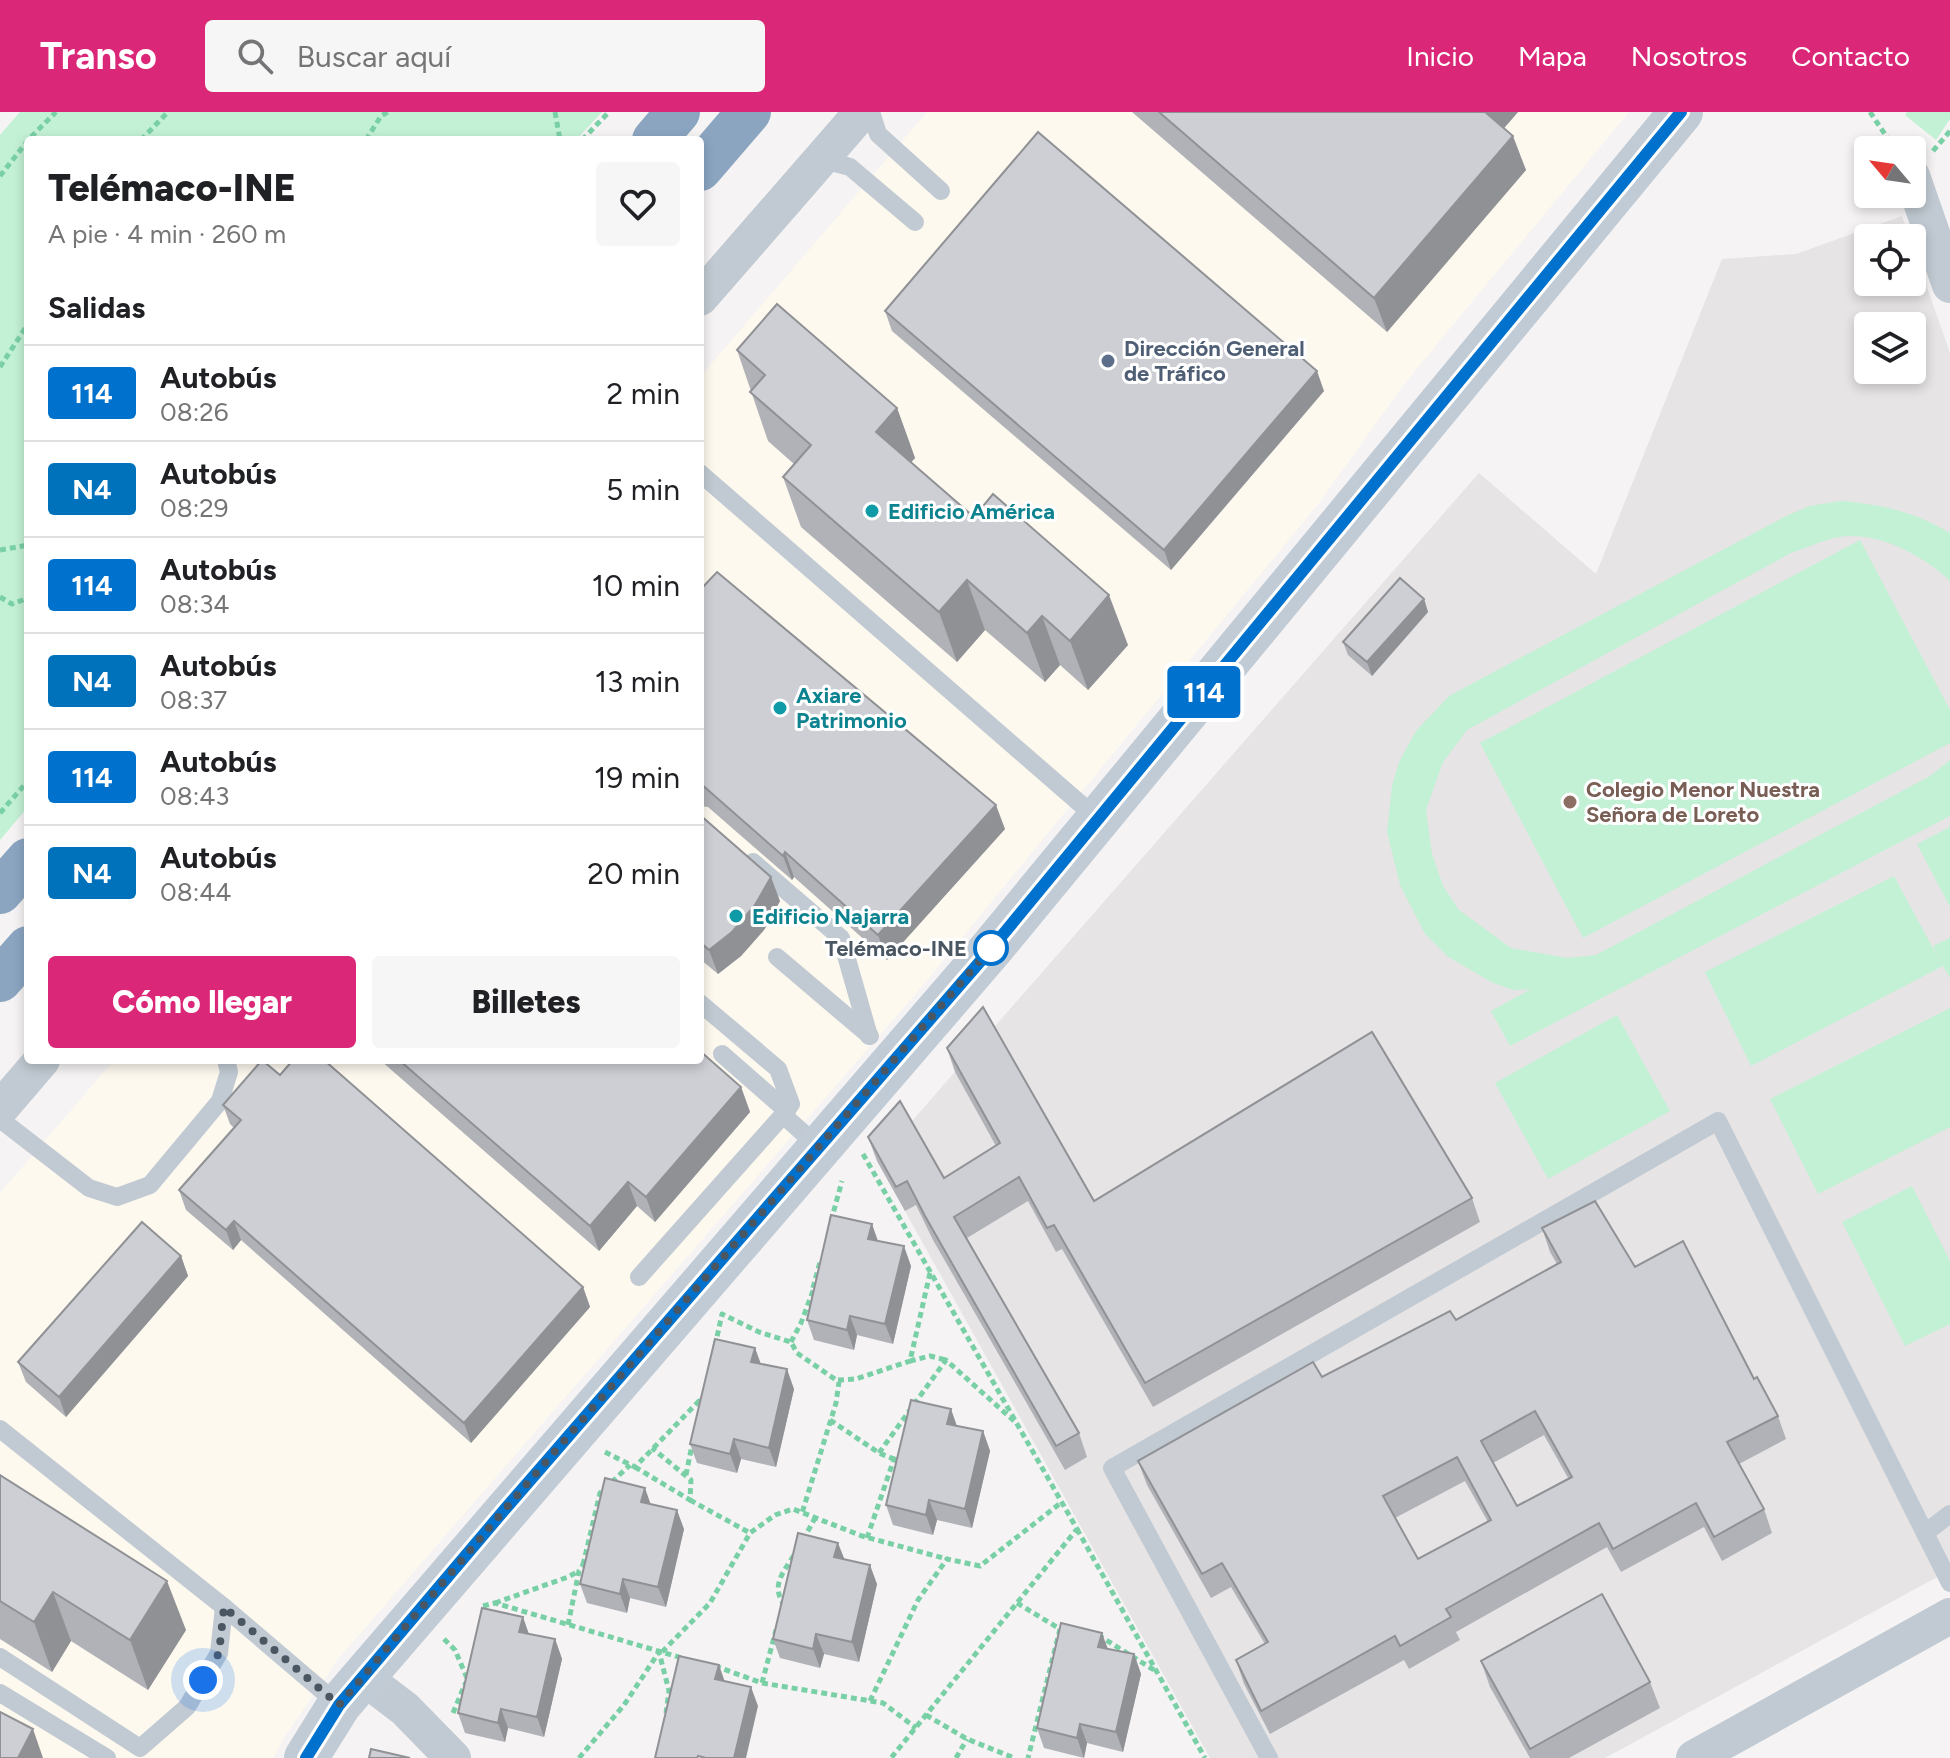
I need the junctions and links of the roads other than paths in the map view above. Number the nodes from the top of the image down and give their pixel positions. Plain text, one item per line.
1 (678, 112) edge
2 (749, 112) edge
3 (862, 112) edge
4 (871, 112) edge
5 (1681, 112) edge
6 (657, 136) edge
7 (820, 159) junction
8 (704, 164) edge
9 (941, 191) dead end
10 (1923, 208) edge
11 (915, 222) dead end
12 (1950, 285) edge
13 (704, 293) edge
14 (704, 476) edge
15 (1099, 820) junction
16 (735, 846) edge
17 (24, 865) edge
18 (0, 892) edge
19 (24, 953) edge
20 (777, 957) dead end
21 (0, 980) edge
22 (704, 1006) edge
23 (882, 1048) junction
24 (722, 1054) dead end
25 (39, 1064) edge
26 (227, 1064) edge
27 (0, 1109) edge
28 (785, 1113) junction
29 (0, 1119) edge
30 (839, 1139) junction
31 (639, 1277) dead end
32 (0, 1429) edge
33 (1950, 1514) edge
34 (1925, 1533) junction
35 (1950, 1583) edge
36 (224, 1607) junction
37 (1950, 1616) edge
38 (0, 1657) edge
39 (351, 1691) junction
40 (0, 1693) edge
41 (107, 1758) edge
42 (306, 1758) edge
43 (453, 1758) edge
44 (1269, 1758) edge
45 (1694, 1758) edge

1 - 6 highway
2 - 8 highway
3 - 7 street
4 - 9 lane
5 - 15 street
7 - 11 lane
7 - 13 street
10 - 12 street
14 - 15 lane
15 - 23 street
16 - 23 lane
17 - 18 highway
19 - 21 highway
20 - 23 lane
22 - 28 lane
23 - 30 street
24 - 28 lane
25 - 27 street
26 - 29 lane
28 - 30 lane
28 - 31 lane
30 - 39 street
32 - 36 lane
33 - 34 lane
34 - 35 lane
34 - 44 lane
36 - 38 lane
36 - 39 lane
37 - 45 street
39 - 42 street
39 - 43 street
40 - 41 lane

